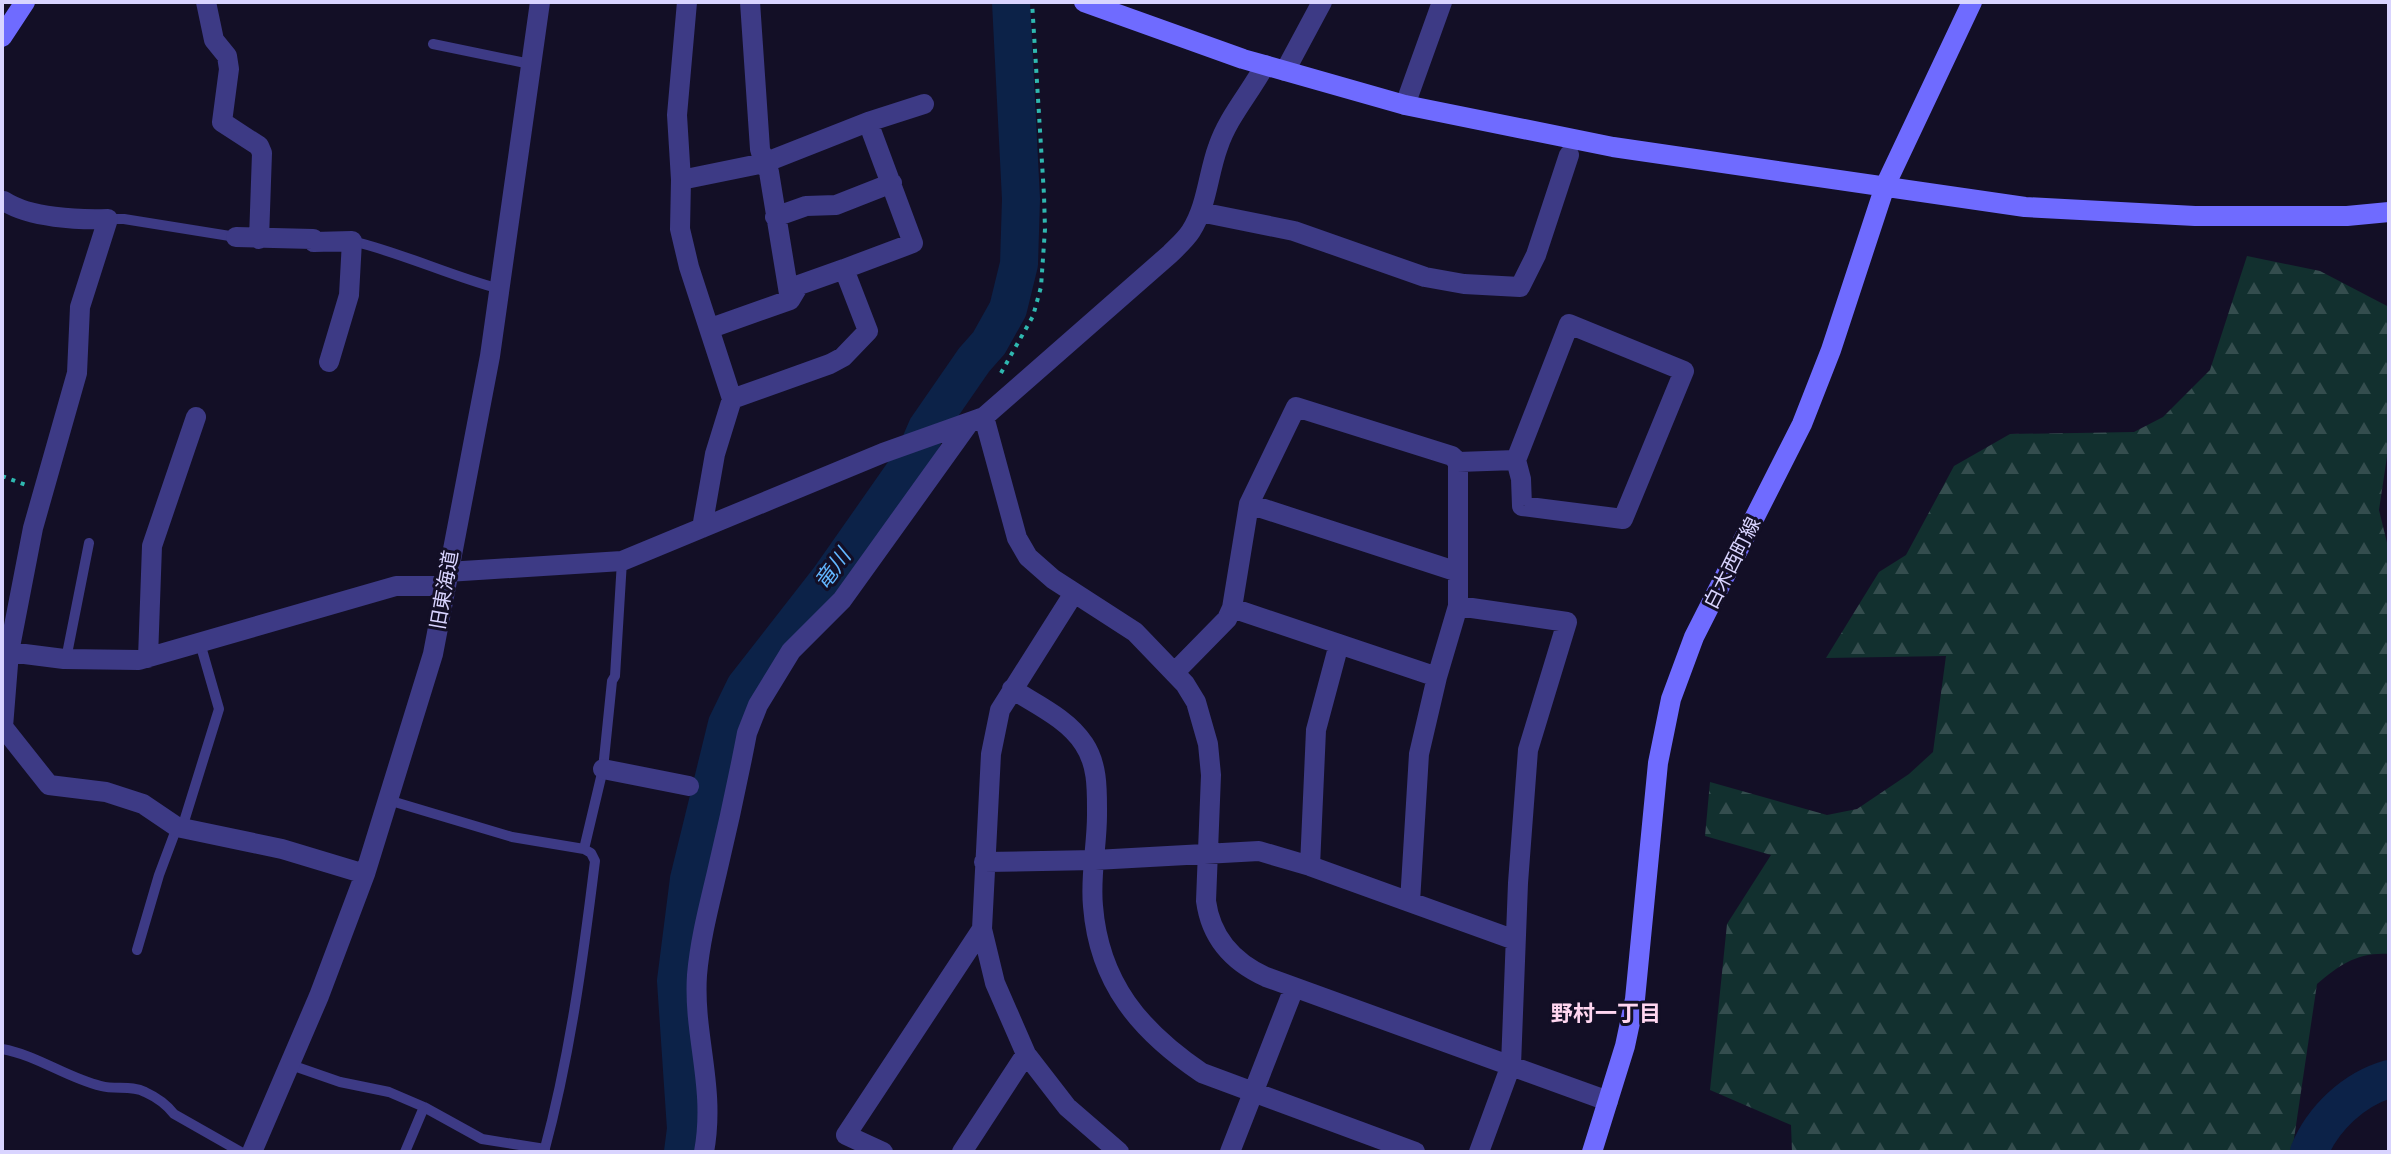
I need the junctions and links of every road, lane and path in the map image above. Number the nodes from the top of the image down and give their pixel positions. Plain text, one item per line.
1 (25, 2) edge
2 (206, 2) edge
3 (540, 2) edge
4 (687, 2) edge
5 (750, 2) edge
6 (1032, 2) edge
7 (1084, 2) edge
8 (1322, 2) edge
9 (1442, 2) edge
10 (1972, 2) edge
11 (2, 37) edge
12 (433, 44) dead end
13 (530, 64) junction
14 (1275, 68) junction
15 (924, 104) dead end
16 (1405, 105) junction
17 (868, 122) junction
18 (1569, 155) dead end
19 (764, 163) junction
20 (681, 180) junction
21 (892, 183) junction
22 (1885, 186) junction
23 (3, 201) edge
24 (1200, 212) junction
25 (2389, 212) edge
26 (775, 217) junction
27 (108, 219) junction
28 (236, 237) joint
29 (259, 239) junction
30 (352, 241) junction
31 (844, 269) junction
32 (500, 289) junction
33 (790, 300) junction
34 (711, 328) junction
35 (329, 362) dead end
36 (998, 378) dead end
37 (732, 399) junction
38 (196, 417) dead end
39 (968, 423) junction
40 (1516, 460) junction
41 (1458, 462) junction
42 (1249, 504) junction
43 (702, 528) junction
44 (89, 543) dead end
45 (622, 561) junction
46 (1458, 572) junction
47 (446, 579) junction
48 (1074, 593) junction
49 (1458, 606) junction
50 (1232, 608) junction
51 (200, 643) junction
52 (1339, 644) junction
53 (9, 652) junction
54 (148, 658) junction
55 (66, 659) junction
56 (1175, 672) junction
57 (1437, 677) junction
58 (1012, 689) junction
59 (2, 727) edge
60 (603, 769) junction
61 (689, 786) dead end
62 (388, 800) junction
63 (180, 827) junction
64 (584, 849) junction
65 (1207, 855) junction
66 (1095, 860) junction
67 (984, 862) junction
68 (1310, 866) junction
69 (365, 874) junction
70 (1410, 902) junction
71 (982, 929) junction
72 (1515, 940) junction
73 (137, 950) dead end
74 (1294, 988) junction
75 (2, 1049) edge
76 (1026, 1054) junction
77 (291, 1065) junction
78 (1511, 1065) junction
79 (1252, 1092) junction
80 (1608, 1101) junction
81 (424, 1107) junction
82 (545, 1150) edge
83 (241, 1152) edge
84 (252, 1152) edge
85 (405, 1152) edge
86 (704, 1152) edge
87 (883, 1152) edge
88 (962, 1152) edge
89 (1119, 1152) edge
90 (1230, 1152) edge
91 (1415, 1152) edge
92 (1479, 1152) edge
93 (1592, 1152) edge

1 - 11 street
2 - 29 street
3 - 13 street, 旧東海道
4 - 20 street
5 - 19 street
6 - 36 path
7 - 14 street
8 - 14 street
9 - 16 street
10 - 22 street, 白木西町線
12 - 13 lane
13 - 32 street, 旧東海道
14 - 16 street
14 - 24 street
15 - 17 street
16 - 22 street
17 - 19 street
17 - 21 street
18 - 24 street
19 - 20 street
19 - 26 street
20 - 34 street
21 - 26 street
21 - 31 street
22 - 25 street
22 - 80 street, 白木西町線
23 - 27 street
24 - 39 street
26 - 33 street
27 - 28 lane
27 - 53 street
28 - 29 street
29 - 30 street
30 - 32 lane
30 - 35 street
31 - 33 street
31 - 37 street
32 - 47 street, 旧東海道
33 - 34 street
34 - 37 street
37 - 43 street
38 - 54 street
39 - 43 street
39 - 48 street
39 - 86 street
40 - 40 street
40 - 41 street
41 - 42 street
41 - 46 street
42 - 46 street
42 - 50 street
43 - 45 street
44 - 55 lane
45 - 47 street
45 - 60 lane
46 - 49 street
47 - 51 street
47 - 62 street, 旧東海道
48 - 56 street
48 - 58 street
49 - 57 street
49 - 72 street
50 - 52 street
50 - 56 street
51 - 54 street
51 - 63 lane
52 - 57 street
52 - 68 street
53 - 55 street
53 - 59 street
54 - 55 street
56 - 65 street
57 - 70 street
58 - 66 street
58 - 67 street
59 - 63 street
60 - 61 street
60 - 64 lane
62 - 64 lane
62 - 69 street, 旧東海道
63 - 69 street
63 - 73 lane
64 - 82 lane
65 - 66 street
65 - 68 street
65 - 74 street
66 - 67 street
66 - 79 street
67 - 71 street
68 - 70 street
69 - 77 street, 旧東海道
70 - 72 street
71 - 76 street
71 - 87 street
72 - 78 street
74 - 78 street
74 - 79 street
75 - 83 lane
76 - 88 street
76 - 89 street
77 - 81 lane
77 - 84 street, 旧東海道
78 - 80 street
78 - 92 street
79 - 90 street
79 - 91 street
80 - 93 street, 白木西町線
81 - 82 lane
81 - 85 lane

